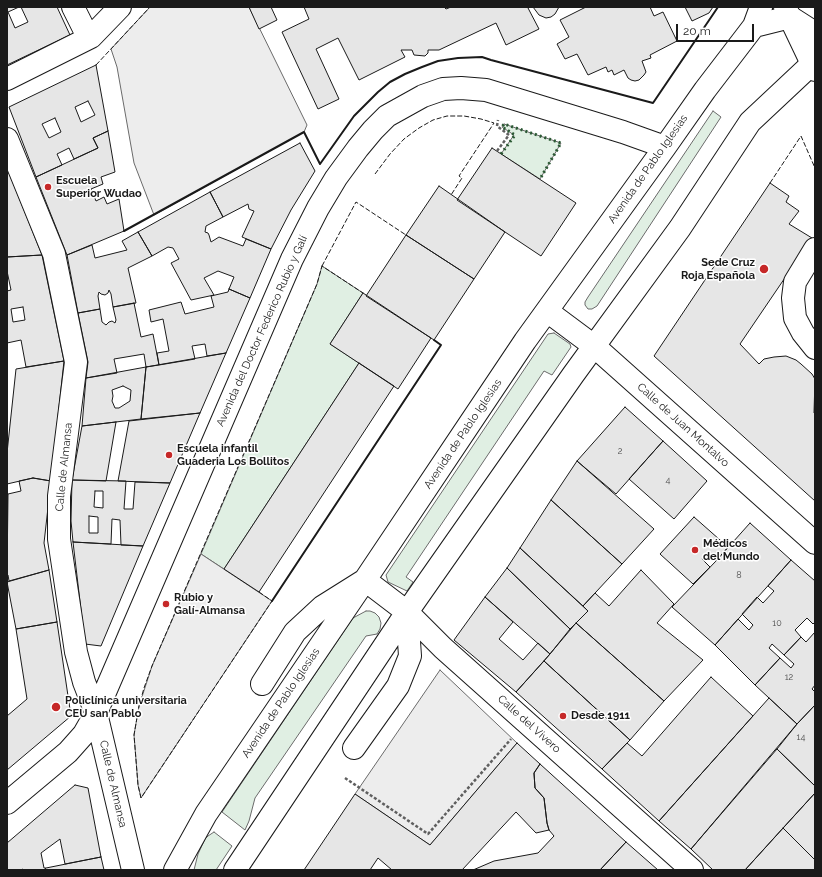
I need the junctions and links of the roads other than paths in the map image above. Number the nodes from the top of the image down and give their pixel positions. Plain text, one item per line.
1 (73, 7) edge
2 (120, 7) edge
3 (788, 12) edge
4 (757, 17) edge
5 (815, 33) edge
6 (92, 37) junction
7 (814, 65) edge
8 (7, 79) edge
9 (7, 139) edge
10 (665, 147) junction
11 (815, 249) edge
12 (547, 311) junction
13 (594, 346) junction
14 (815, 348) edge
15 (815, 543) edge
16 (365, 580) junction
17 (407, 612) junction
18 (262, 684) dead end
19 (96, 713) junction
20 (354, 748) dead end
21 (7, 803) edge
22 (133, 870) edge
23 (176, 870) edge
24 (235, 870) edge
25 (692, 870) edge

1 - 6 street
2 - 6 street
3 - 4 street
3 - 5 street
3 - 7 street
4 - 10 street, Avenida de Pablo Iglesias
6 - 8 street
7 - 13 street
9 - 19 street, Calle de Almansa
10 - 12 street, Avenida de Pablo Iglesias
10 - 19 street, Avenida del Doctor Federico Rubio y Galí
11 - 14 street
12 - 13 street, Calle de Juan Montalvo
12 - 16 street, Avenida de Pablo Iglesias
13 - 15 street, Calle de Juan Montalvo
13 - 17 street
16 - 17 street, Calle del Vivero
16 - 18 street
16 - 23 street, Avenida de Pablo Iglesias
17 - 20 street
17 - 24 street
17 - 25 street, Calle del Vivero
19 - 21 street, Avenida del Doctor Federico Rubio y Galí
19 - 22 street, Calle de Almansa

